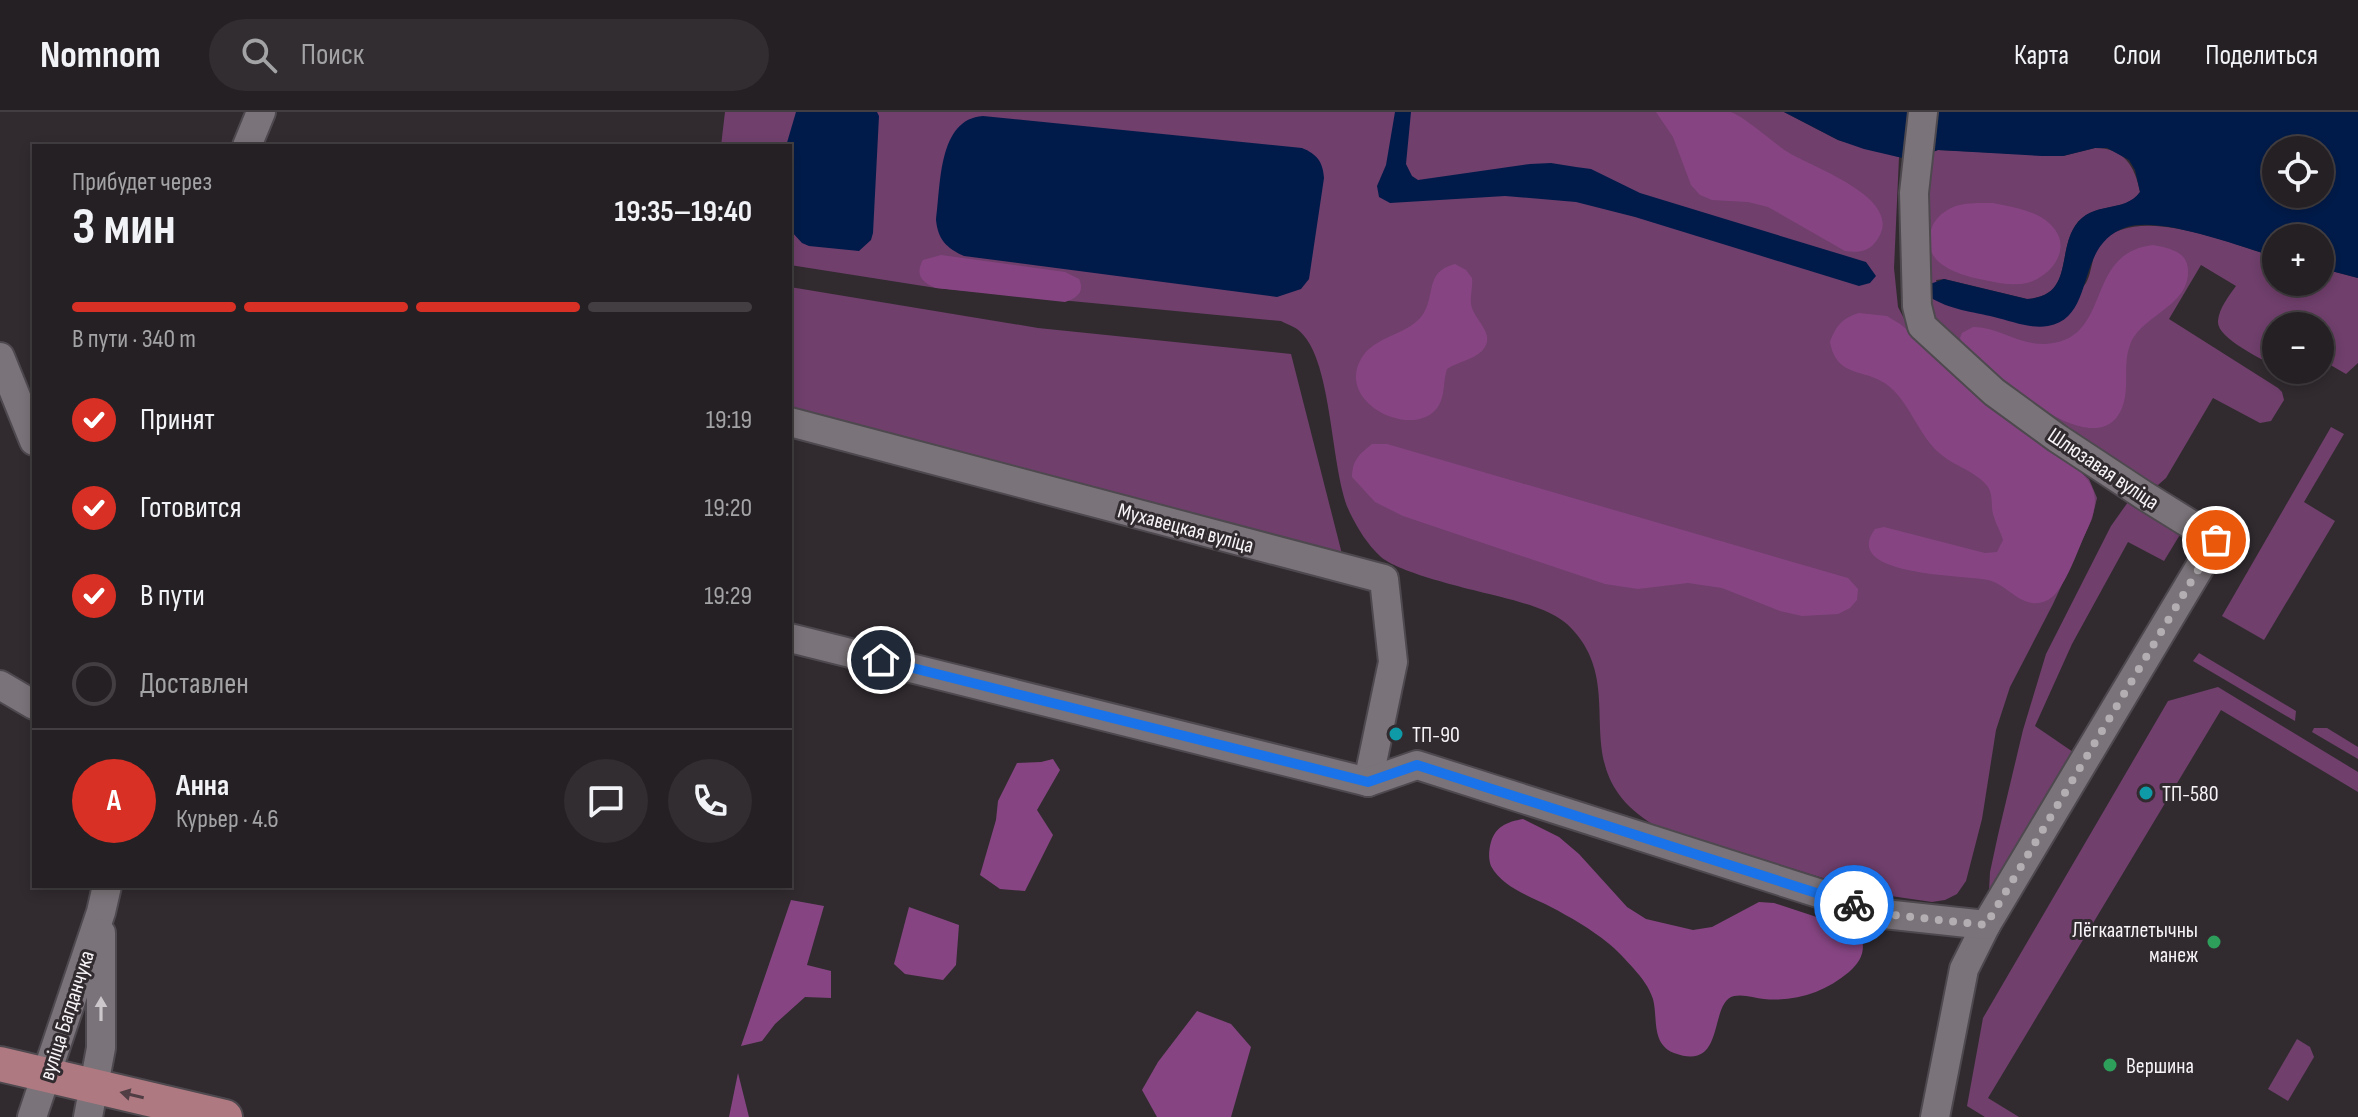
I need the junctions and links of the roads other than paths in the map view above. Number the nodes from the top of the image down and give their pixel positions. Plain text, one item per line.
1 (261, 112) edge
2 (1923, 112) edge
3 (248, 144) edge
4 (0, 357) edge
5 (792, 423) edge
6 (32, 436) edge
7 (792, 638) edge
8 (0, 685) edge
9 (32, 704) edge
10 (1368, 782) junction
11 (104, 899) edge
12 (1986, 925) junction
13 (0, 1064) edge
14 (46, 1075) junction
15 (91, 1102) edge
16 (32, 1117) edge
17 (225, 1117) edge
18 (1935, 1117) edge

1 - 3 street
2 - 12 street, Шлюзавая вуліца
4 - 6 street
5 - 10 street, Мухавецкая вуліца
7 - 10 street
8 - 9 street
10 - 12 street
11 - 14 street, вуліца Багданчука
15 -> 11 street, вуліца Багданчука
12 - 18 street, Шлюзавая вуліца
13 - 14 main road
14 - 15 main road
14 - 16 street, вуліца Багданчука
17 -> 15 main road

